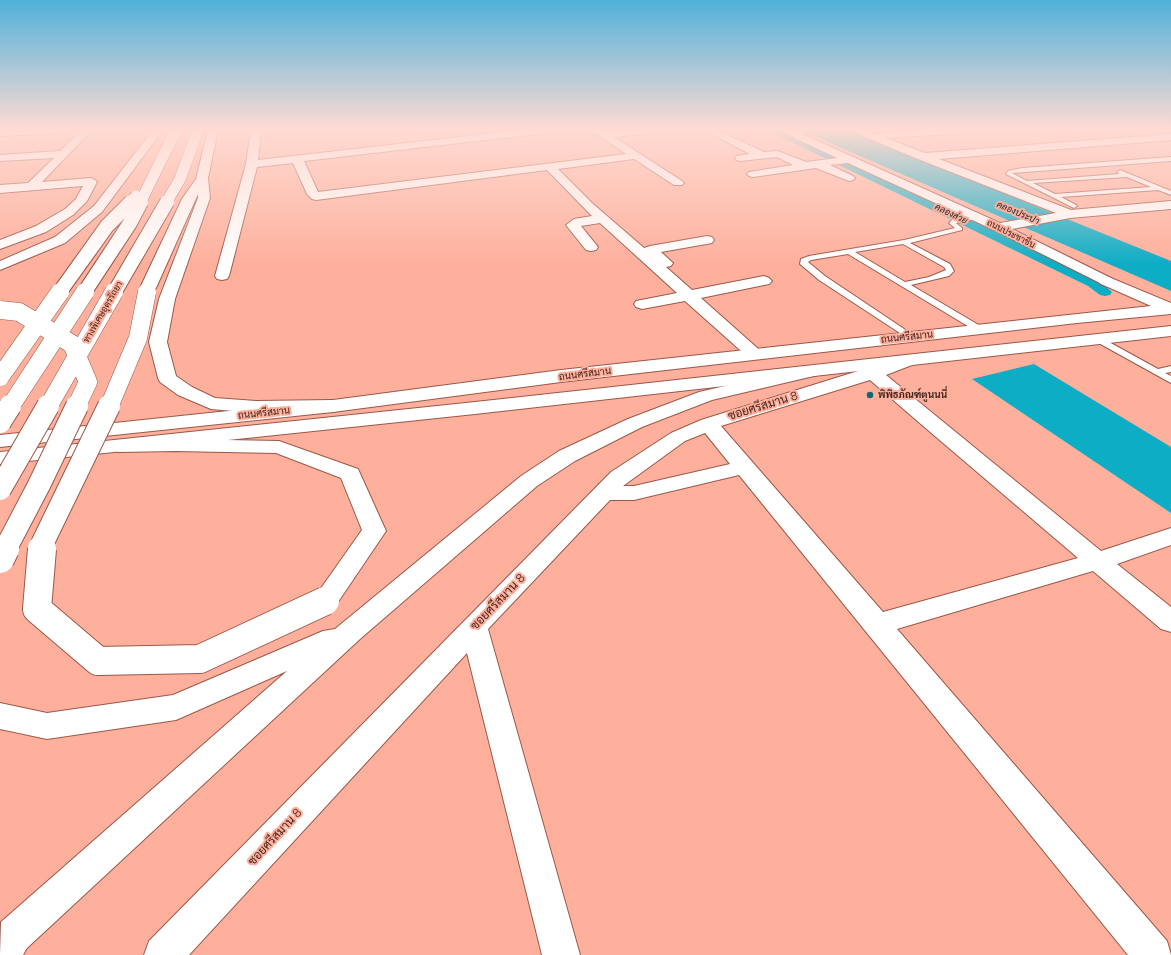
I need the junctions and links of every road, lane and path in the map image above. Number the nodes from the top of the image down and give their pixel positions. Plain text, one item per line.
1 (43, 175) edge
2 (125, 175) edge
3 (153, 175) edge
4 (182, 175) edge
5 (203, 175) edge
6 (249, 175) edge
7 (304, 175) edge
8 (486, 175) edge
9 (559, 175) edge
10 (665, 175) edge
11 (841, 175) edge
12 (876, 175) edge
13 (969, 175) edge
14 (1011, 175) edge
15 (1127, 175) joint
16 (202, 178) junction
17 (849, 178) dead end
18 (150, 181) junction
19 (339, 182) dead end
20 (1027, 182) junction
21 (678, 183) dead end
22 (31, 187) junction
23 (394, 187) junction
24 (0, 189) edge
25 (1162, 189) junction
26 (1171, 190) edge
27 (1171, 193) edge
28 (1053, 196) junction
29 (1171, 204) edge
30 (1068, 212) junction
31 (973, 218) junction
32 (603, 219) junction
33 (1000, 227) junction
34 (7, 229) dead end
35 (41, 229) junction
36 (707, 240) dead end
37 (904, 242) junction
38 (0, 245) edge
39 (591, 247) dead end
40 (850, 252) junction
41 (0, 266) edge
42 (222, 276) dead end
43 (1106, 280) junction
44 (764, 281) dead end
45 (905, 284) junction
46 (695, 294) junction
47 (1171, 298) edge
48 (642, 304) dead end
49 (1171, 309) edge
50 (0, 310) edge
51 (1094, 316) junction
52 (979, 329) junction
53 (1169, 332) edge
54 (1125, 336) junction
55 (1098, 339) junction
56 (909, 349) junction
57 (755, 354) junction
58 (1171, 369) edge
59 (812, 371) junction
60 (1157, 372) junction
61 (873, 373) junction
62 (0, 377) edge
63 (1171, 380) edge
64 (332, 406) junction
65 (0, 422) edge
66 (708, 424) junction
67 (118, 446) junction
68 (5, 449) edge
69 (745, 467) junction
70 (0, 489) edge
71 (604, 493) junction
72 (1171, 536) edge
73 (0, 559) edge
74 (1098, 561) junction
75 (1171, 622) edge
76 (878, 624) junction
77 (474, 628) junction
78 (350, 632) junction
79 (0, 716) edge
80 (0, 954) edge
81 (163, 955) edge
82 (561, 955) edge
83 (1153, 955) edge

1 - 22 main road
2 - 41 main road
3 - 18 main road, bridge
4 - 70 main road, ทางพิเศษอุดรรัถยา, bridge
5 - 16 main road
6 - 42 main road
7 - 23 main road
8 - 23 main road
9 - 32 main road
10 - 21 main road
11 - 17 main road
12 - 31 main road, ถนนประชาชื่น
13 - 30 main road
14 - 20 lane
15 - 20 lane
15 - 25 lane
16 - 64 main road
16 - 67 main road, bridge
18 - 62 main road, bridge
18 - 65 main road, bridge
19 - 23 main road
20 - 28 lane
22 - 24 main road
22 - 35 main road
25 - 26 lane
25 - 27 lane
25 - 28 lane
28 - 30 lane
29 - 30 main road
30 - 33 main road
31 - 33 main road, ถนนประชาชื่น
31 - 37 lane
32 - 39 main road
32 - 46 main road
33 - 43 main road, ถนนประชาชื่น
34 - 35 main road
35 - 38 main road
36 - 46 main road
37 - 40 lane
37 - 45 lane
40 - 45 lane
40 - 56 lane
43 - 47 main road
43 - 49 main road
43 - 51 main road
44 - 46 main road
45 - 52 lane
46 - 48 main road
46 - 57 main road
49 - 51 main road, ถนนศรีสมาน
50 - 73 main road, bridge
51 - 52 main road, ถนนศรีสมาน
51 - 54 main road
52 - 56 main road, ถนนศรีสมาน
53 - 54 main road, ถนนศรีสมาน
54 - 55 main road, ถนนศรีสมาน
55 - 56 main road, ถนนศรีสมาน
55 - 60 lane
56 - 57 main road, ถนนศรีสมาน
56 - 59 main road, ถนนศรีสมาน
56 - 61 main road, ซอยศรีสมาน 8
57 - 64 main road, ถนนศรีสมาน
58 - 60 lane
59 - 67 main road, ถนนศรีสมาน
59 - 78 main road
60 - 63 lane
61 - 66 main road, ซอยศรีสมาน 8
61 - 74 main road
64 - 68 main road, ถนนศรีสมาน
66 - 69 main road
66 - 71 main road, ซอยศรีสมาน 8
67 - 68 main road, ถนนศรีสมาน
69 - 71 main road
69 - 76 main road
71 - 77 main road, ซอยศรีสมาน 8
72 - 74 main road
74 - 75 main road
74 - 76 main road
76 - 83 main road
77 - 81 main road, ซอยศรีสมาน 8
77 - 82 main road
78 - 79 main road
78 - 80 main road

